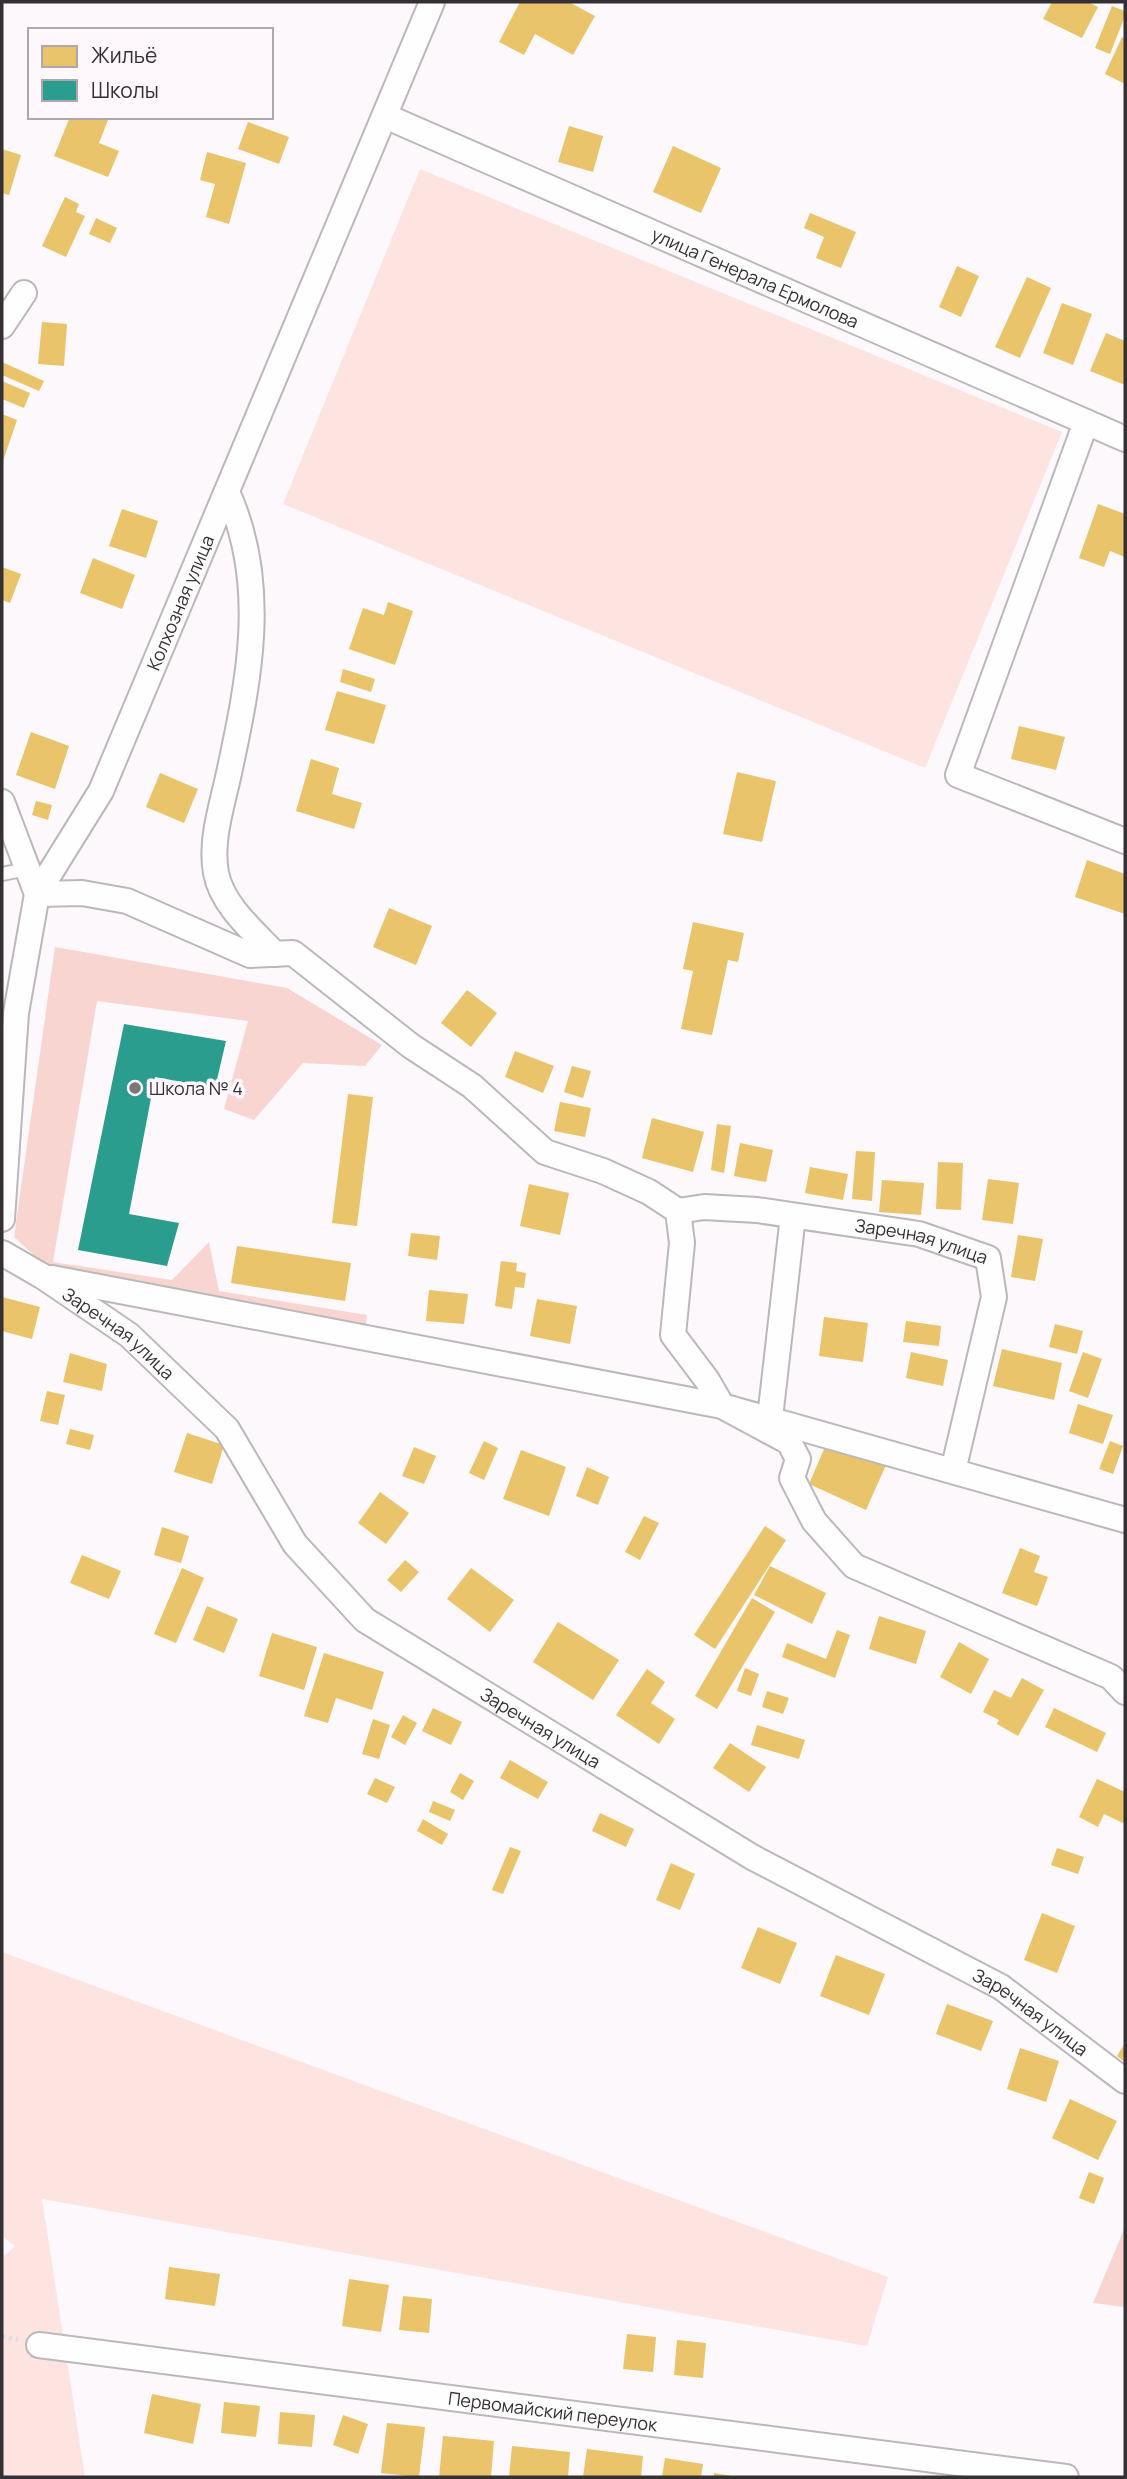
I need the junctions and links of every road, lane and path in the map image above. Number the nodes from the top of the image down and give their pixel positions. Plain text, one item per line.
1 (432, 2) edge
2 (385, 116) junction
3 (24, 293) dead end
4 (2, 327) edge
5 (1086, 422) junction
6 (1125, 439) edge
7 (226, 492) junction
8 (2, 803) edge
9 (1125, 841) edge
10 (27, 869) junction
11 (2, 874) edge
12 (37, 894) junction
13 (275, 954) junction
14 (678, 1211) junction
15 (793, 1216) junction
16 (2, 1219) edge
17 (2, 1253) edge
18 (42, 1276) junction
19 (722, 1406) junction
20 (770, 1418) junction
21 (953, 1471) junction
22 (1125, 1520) edge
23 (1125, 1692) edge
24 (1125, 2081) edge
25 (39, 2345) dead end
26 (1066, 2477) edge

1 - 2 street, Колхозная улица
2 - 5 street, улица Генерала Ермолова
2 - 7 street, Колхозная улица
3 - 4 street
5 - 6 street, улица Генерала Ермолова
5 - 9 street
7 - 12 street, Колхозная улица
7 - 13 street
8 - 10 street
10 - 11 lane
10 - 12 street
12 - 13 street
12 - 16 street, Колхозная улица
13 - 14 street
14 - 15 street, Заречная улица
14 - 19 street
15 - 20 street
15 - 21 street, Заречная улица
17 - 18 street, Заречная улица
18 - 19 street, Заречная улица
18 - 24 street, Заречная улица
19 - 20 street, Заречная улица
19 - 23 street, Заречная улица
20 - 21 street, Заречная улица
21 - 22 street, Заречная улица
25 - 26 street, Первомайский переулок

